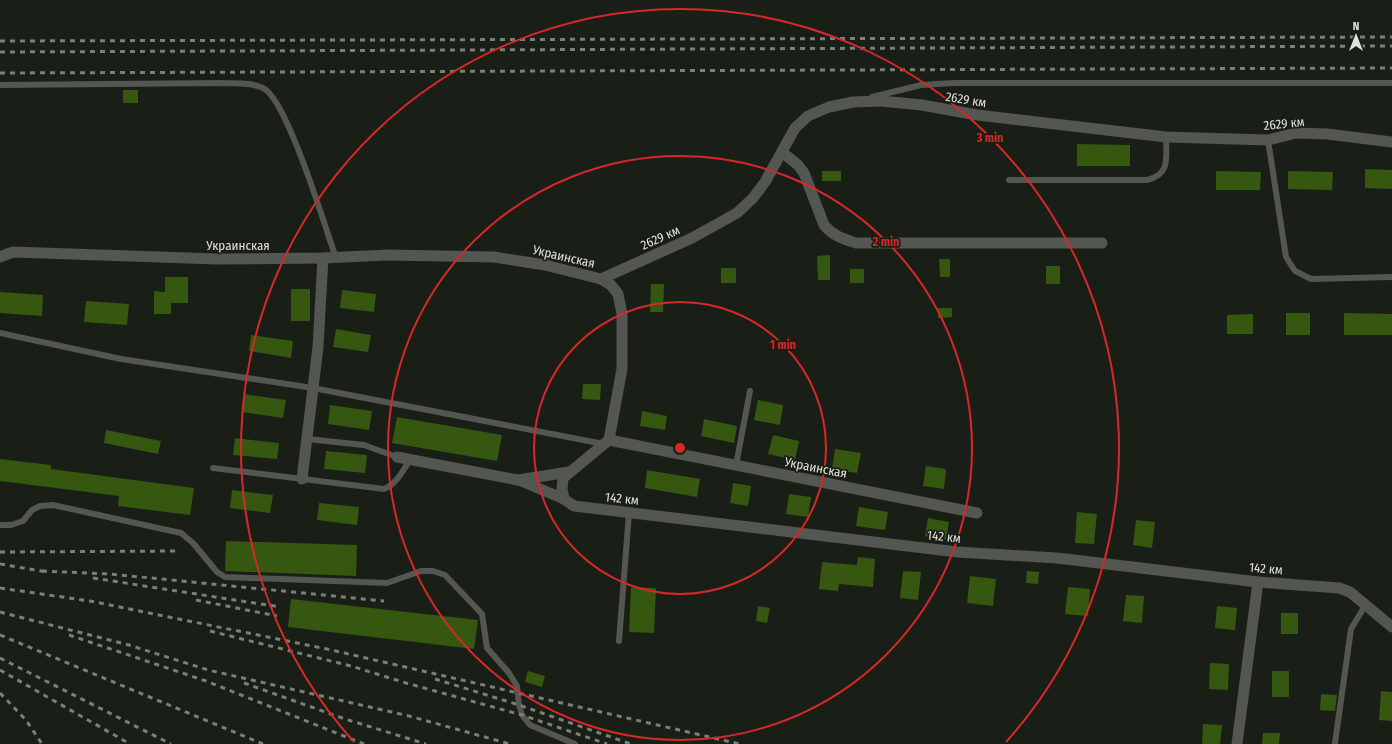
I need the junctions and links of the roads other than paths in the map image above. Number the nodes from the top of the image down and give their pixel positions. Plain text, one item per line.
1 (1392, 83) edge
2 (0, 86) edge
3 (853, 102) junction
4 (1166, 137) junction
5 (1268, 140) junction
6 (1392, 142) edge
7 (782, 152) junction
8 (1009, 180) dead end
9 (1102, 243) dead end
10 (0, 257) edge
11 (322, 258) junction
12 (336, 258) junction
13 (1392, 277) edge
14 (601, 279) junction
15 (0, 333) edge
16 (313, 388) junction
17 (750, 392) dead end
18 (307, 439) junction
19 (607, 442) junction
20 (397, 457) joint
21 (410, 460) junction
22 (736, 465) junction
23 (213, 468) dead end
24 (569, 472) junction
25 (302, 479) junction
26 (518, 480) junction
27 (564, 499) junction
28 (630, 513) junction
29 (977, 513) dead end
30 (0, 526) edge
31 (1258, 582) junction
32 (1366, 604) junction
33 (1392, 626) edge
34 (619, 641) dead end
35 (1335, 743) dead end
36 (575, 744) edge
37 (1237, 744) edge

1 - 3 lane
2 - 12 lane
3 - 4 street, 2629 км
3 - 7 street, 2629 км
4 - 5 street, 2629 км
4 - 8 lane
5 - 6 street, 2629 км
5 - 13 lane
7 - 9 street
7 - 14 street, 2629 км
10 - 11 street, Украинская
11 - 12 street, Украинская
11 - 16 street
12 - 14 street, Украинская
14 - 19 street, Украинская
15 - 16 lane
16 - 18 street
16 - 19 lane
17 - 22 lane
18 - 20 lane
18 - 25 street
19 - 22 street, Украинская
19 - 24 street
20 - 21 street
21 - 25 lane
21 - 26 street
22 - 29 street, Украинская
23 - 25 lane
24 - 26 street
24 - 27 street
26 - 27 street, 142 км
27 - 28 street, 142 км
28 - 31 street, 142 км
28 - 34 lane
30 - 36 lane
31 - 32 street, 142 км
31 - 37 street
32 - 33 street, 142 км
32 - 35 lane

